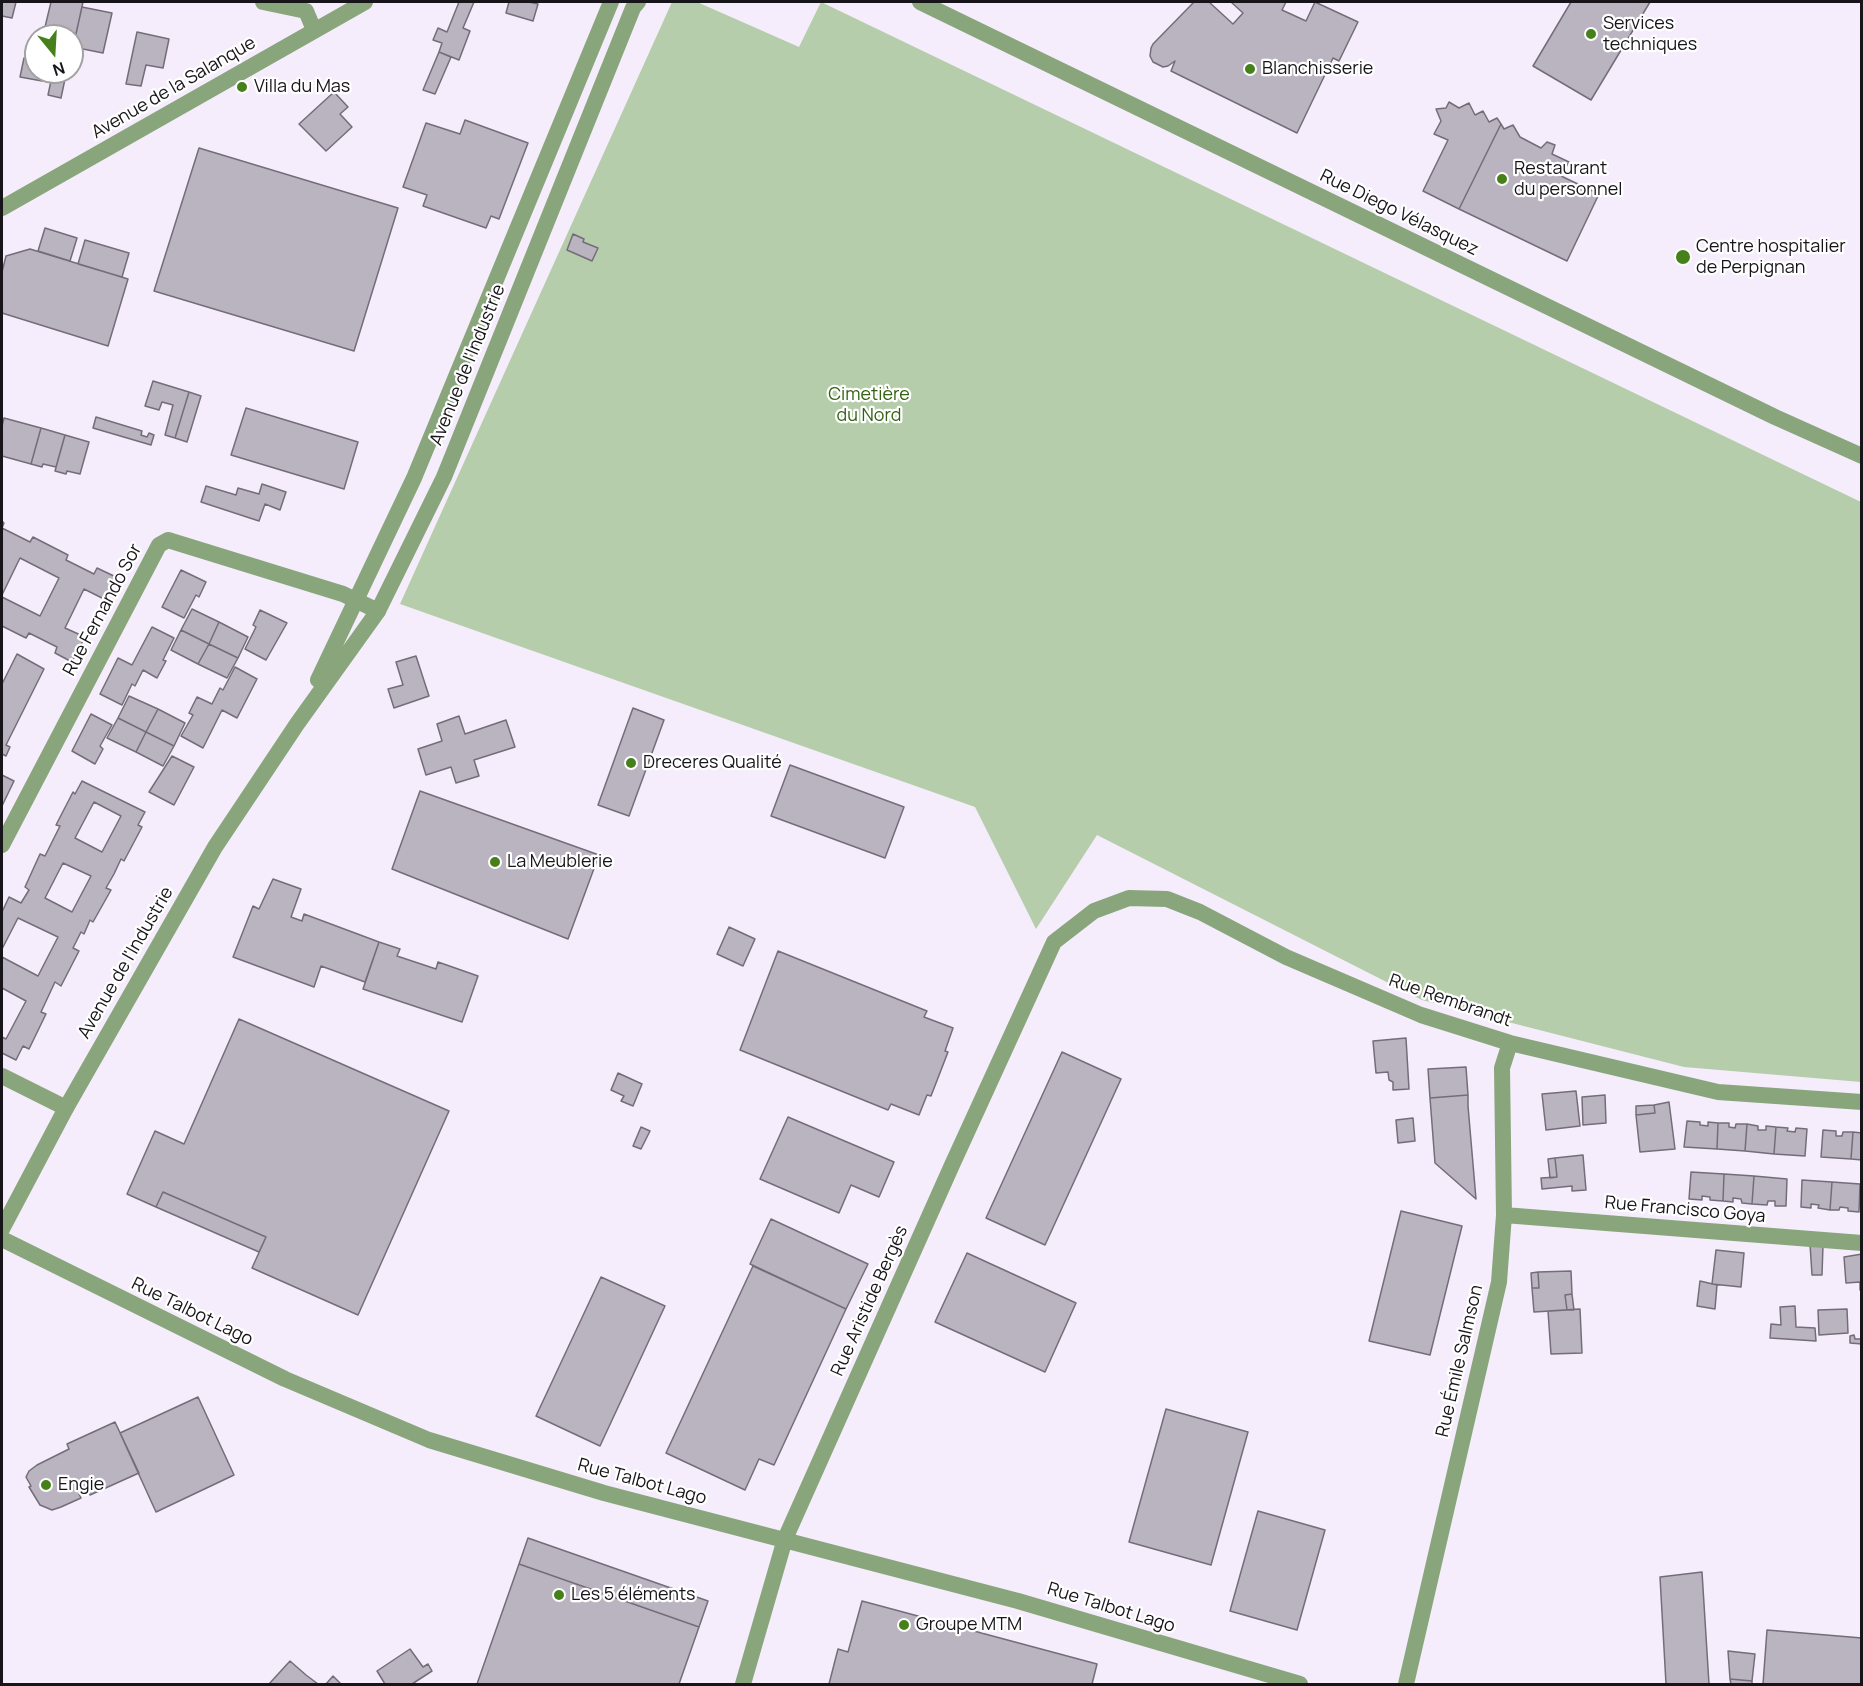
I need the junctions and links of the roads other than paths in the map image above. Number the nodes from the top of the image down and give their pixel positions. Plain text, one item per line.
1 (263, 2) edge
2 (365, 2) edge
3 (611, 2) edge
4 (638, 2) edge
5 (920, 2) edge
6 (314, 30) junction
7 (2, 207) edge
8 (454, 380) junction
9 (479, 391) junction
10 (1862, 456) edge
11 (356, 602) junction
12 (378, 610) junction
13 (297, 724) junction
14 (2, 845) edge
15 (1054, 942) joint
16 (1510, 1043) junction
17 (2, 1076) edge
18 (1862, 1102) edge
19 (66, 1108) junction
20 (1504, 1215) junction
21 (3, 1222) edge
22 (2, 1239) edge
23 (1862, 1243) edge
24 (784, 1539) junction
25 (743, 1684) edge
26 (1300, 1684) edge
27 (1406, 1684) edge

1 - 6 street
2 - 6 street, Avenue de la Salanque
3 - 8 street, Avenue de l'Industrie
4 - 9 street, Avenue de l'Industrie
5 - 10 street, Rue Diego Vélasquez
6 - 7 street, Avenue de la Salanque
8 - 9 street
8 - 11 street, Avenue de l'Industrie
9 - 12 street, Avenue de l'Industrie
11 - 12 street, Rue Fernando Sor
11 - 13 street, Avenue de l'Industrie
11 - 14 street, Rue Fernando Sor
12 - 13 street, Avenue de l'Industrie
13 - 19 street, Avenue de l'Industrie
15 - 16 street, Rue Rembrandt
15 - 24 street, Rue Aristide Bergès
16 - 18 street, Rue Rembrandt
16 - 20 street, Rue Émile Salmson
17 - 19 street
19 - 21 street, Avenue de l'Industrie
20 - 23 street, Rue Francisco Goya
20 - 27 street, Rue Émile Salmson
22 - 24 street, Rue Talbot Lago
24 - 25 street, Rue Aristide Bergès
24 - 26 street, Rue Talbot Lago

